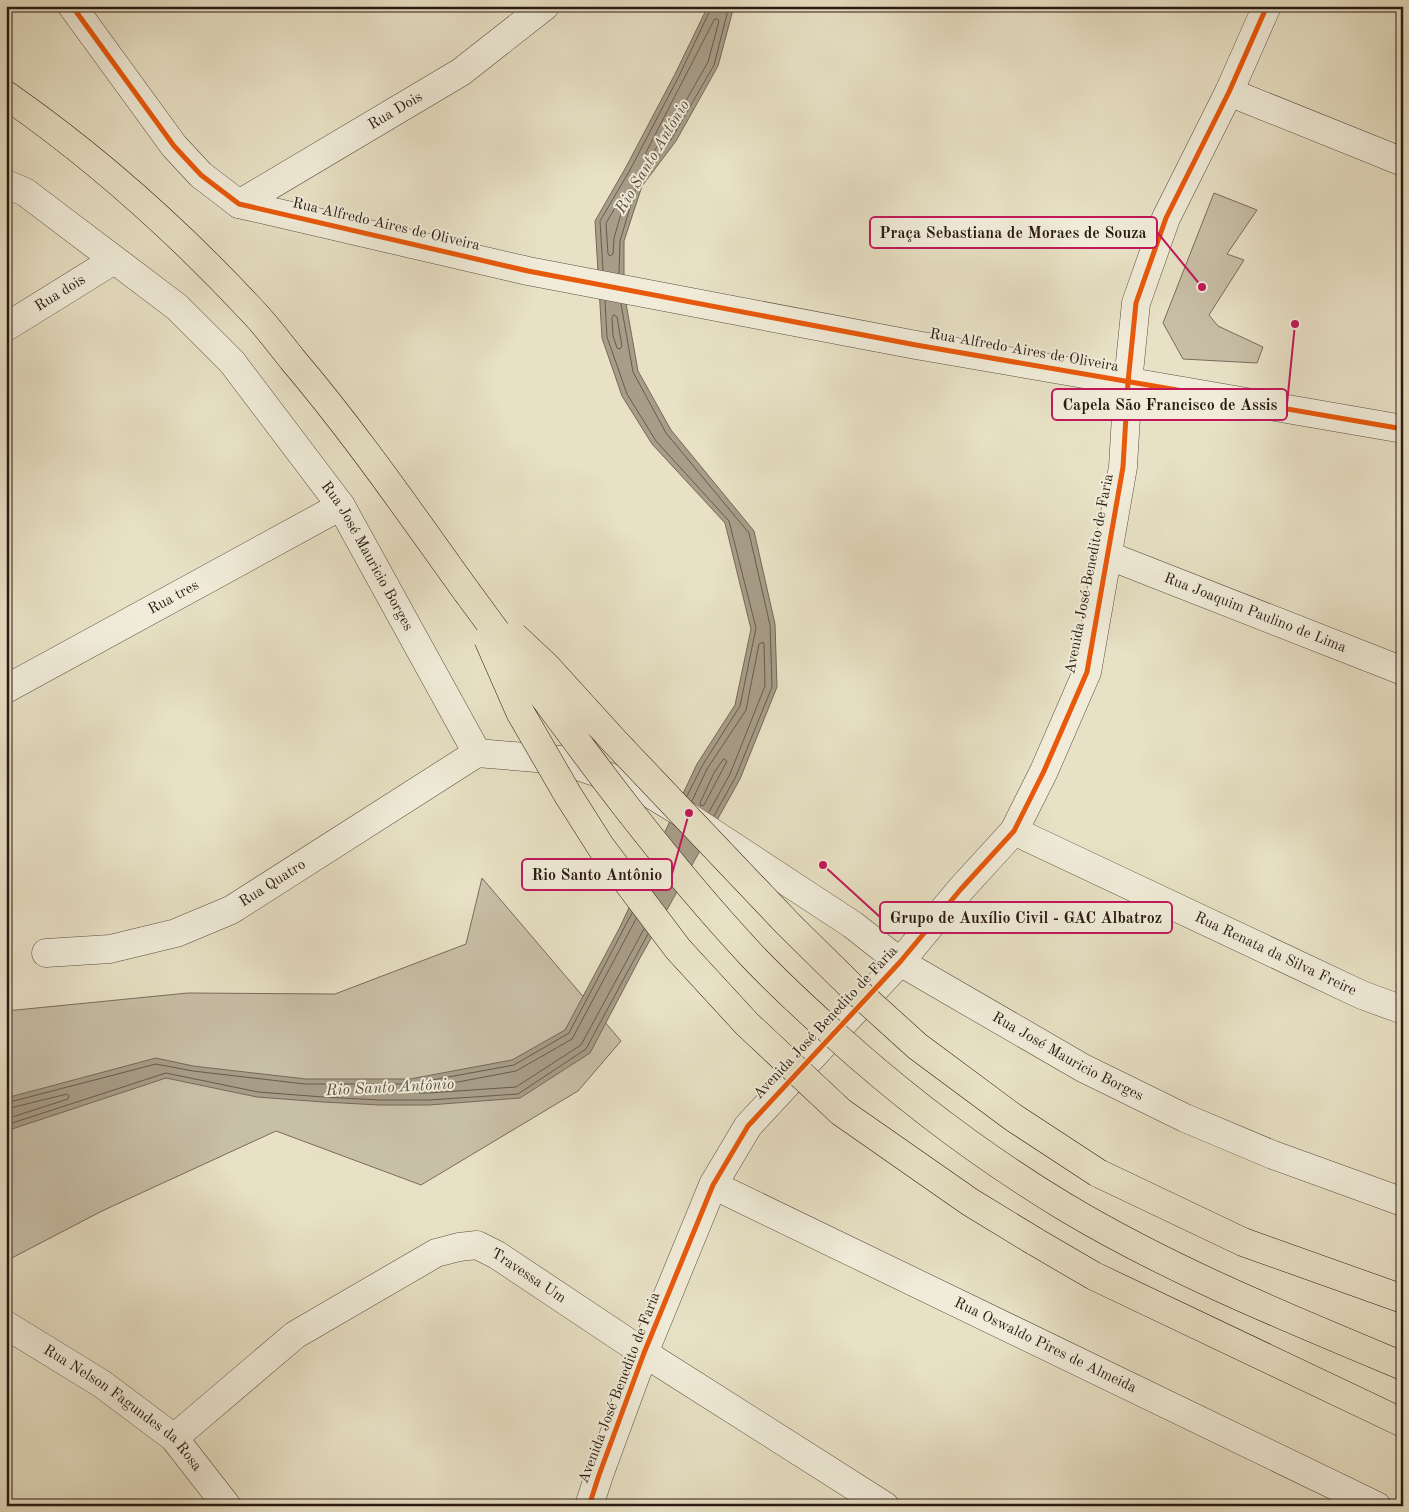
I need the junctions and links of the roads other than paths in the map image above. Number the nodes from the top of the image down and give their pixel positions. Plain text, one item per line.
1 (72, 6) edge
2 (545, 6) edge
3 (1267, 6) edge
4 (1229, 92) junction
5 (6, 95) edge
6 (1403, 162) edge
7 (6, 184) edge
8 (239, 204) junction
9 (114, 260) junction
10 (6, 327) edge
11 (1128, 382) junction
12 (1403, 429) edge
13 (340, 506) junction
14 (1106, 555) junction
15 (467, 592) junction
16 (1403, 671) edge
17 (6, 689) edge
18 (477, 753) junction
19 (1014, 831) junction
20 (46, 953) dead end
21 (900, 962) junction
22 (1403, 1010) edge
23 (713, 1184) junction
24 (1403, 1202) edge
25 (1403, 1299) edge
26 (6, 1324) edge
27 (644, 1353) junction
28 (1403, 1366) edge
29 (1403, 1423) edge
30 (174, 1438) junction
31 (217, 1502) edge
32 (589, 1506) edge
33 (885, 1506) edge
34 (1377, 1506) edge

1 - 8 street
2 - 8 street, Rua Dois
3 - 4 street, Avenida José Benedito de Faria
4 - 6 street
4 - 11 street, Avenida José Benedito de Faria
5 - 15 highway
7 - 9 street
8 - 11 street, Rua Alfredo Aires de Oliveira
9 - 10 street, Rua dois
9 - 13 street, Rua José Mauricio Borges
11 - 12 street, Rua Alfredo Aires de Oliveira
11 - 14 street, Avenida José Benedito de Faria
13 - 17 street, Rua tres
13 - 18 street, Rua José Mauricio Borges
14 - 16 street, Rua Joaquim Paulino de Lima
14 - 19 street, Avenida José Benedito de Faria
15 - 25 highway, bridge
15 - 28 highway, bridge
15 - 29 highway, bridge
18 - 20 street, Rua Quatro
18 - 21 street, Rua José Mauricio Borges, bridge
19 - 21 street, Avenida José Benedito de Faria
19 - 22 street, Rua Renata da Silva Freire
21 - 23 street, Avenida José Benedito de Faria
21 - 24 street, Rua José Mauricio Borges
23 - 27 street, Avenida José Benedito de Faria
23 - 34 street, Rua Oswaldo Pires de Almeida
26 - 30 street, Rua Nelson Fagundes da Rosa
27 - 30 street, Travessa Um
27 - 32 street, Avenida José Benedito de Faria
27 - 33 street, Travessa Um
30 - 31 street, Rua Nelson Fagundes da Rosa

